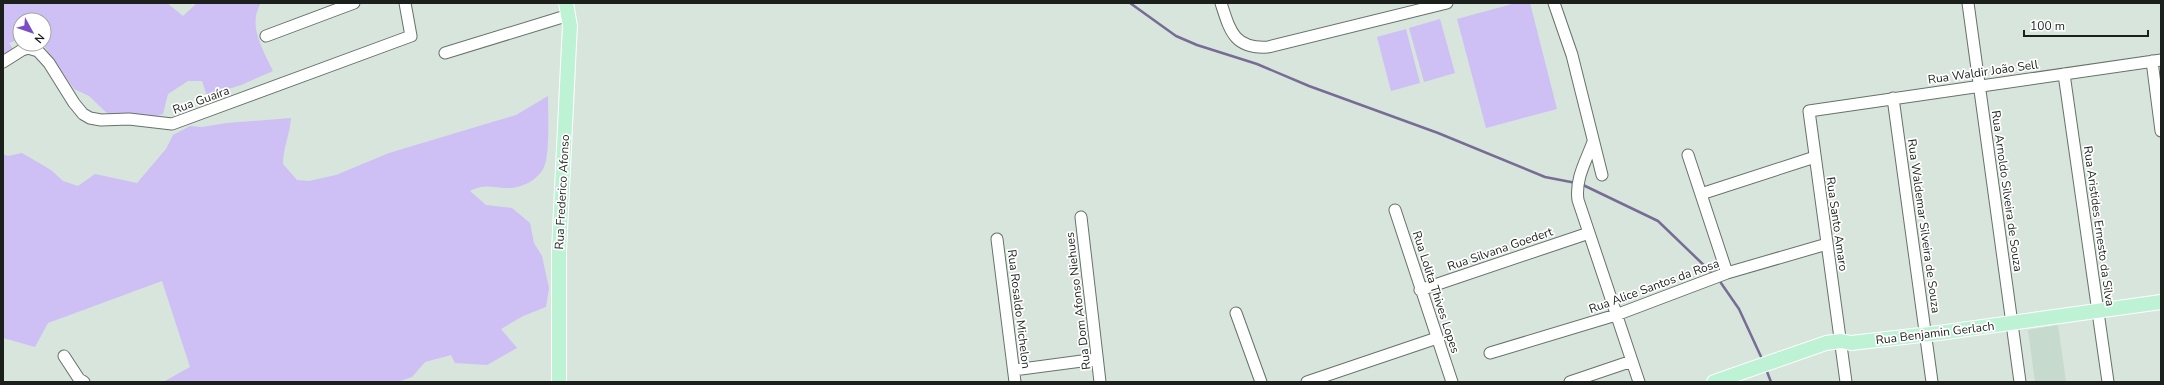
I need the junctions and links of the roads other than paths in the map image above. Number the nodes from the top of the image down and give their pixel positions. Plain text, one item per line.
1 (354, 3) edge
2 (405, 3) edge
3 (1221, 3) edge
4 (1447, 3) edge
5 (1554, 3) edge
6 (1968, 3) edge
7 (567, 9) edge
8 (266, 36) dead end
9 (445, 52) dead end
10 (2156, 60) edge
11 (3, 62) edge
12 (2064, 74) junction
13 (1979, 86) junction
14 (1894, 98) junction
15 (1809, 110) joint
16 (2161, 131) edge
17 (1593, 142) junction
18 (1688, 155) dead end
19 (1815, 157) junction
20 (1602, 175) dead end
21 (1701, 194) junction
22 (1396, 210) dead end
23 (1081, 218) dead end
24 (1588, 233) junction
25 (997, 239) dead end
26 (1827, 244) junction
27 (1727, 274) junction
28 (1420, 290) junction
29 (2161, 302) edge
30 (2097, 311) junction
31 (1236, 313) dead end
32 (1616, 315) junction
33 (2012, 323) junction
34 (1926, 334) junction
35 (1436, 338) junction
36 (1841, 341) junction
37 (1490, 353) dead end
38 (64, 356) dead end
39 (1097, 359) junction
40 (1632, 361) junction
41 (1014, 370) junction
42 (84, 382) edge
43 (559, 382) edge
44 (1015, 382) edge
45 (1100, 382) edge
46 (1261, 382) edge
47 (1307, 382) edge
48 (1452, 382) edge
49 (1570, 382) edge
50 (1639, 382) edge
51 (1714, 382) edge
52 (1846, 382) edge
53 (1932, 382) edge
54 (2020, 382) edge
55 (2108, 382) edge

1 - 8 street
2 - 11 street, Rua Guaíra
3 - 4 street
5 - 17 street
6 - 13 street, Rua Arnoldo Silveira de Souza
7 - 9 street
7 - 43 main road, Rua Frederico Afonso
10 - 12 street, Rua Waldir João Sell
10 - 16 street
12 - 13 street, Rua Waldir João Sell
12 - 30 street, Rua Aristides Ernesto da Silva
13 - 14 street, Rua Waldir João Sell
13 - 33 street, Rua Arnoldo Silveira de Souza
14 - 15 street, Rua Waldir João Sell
14 - 34 street, Rua Waldemar Silveira de Souza
15 - 19 street, Rua Santo Amaro
17 - 20 street
17 - 24 street
18 - 21 street
19 - 21 street
19 - 26 street, Rua Santo Amaro
21 - 27 street
22 - 28 street, Rua Lolita Thives Lopes
23 - 39 street, Rua Dom Afonso Niehues
24 - 28 street, Rua Silvana Goedert
24 - 32 street
25 - 41 street, Rua Rosaldo Michelon
26 - 27 street, Rua Alice Santos da Rosa
26 - 36 street, Rua Santo Amaro
27 - 32 street, Rua Alice Santos da Rosa
28 - 35 street, Rua Lolita Thives Lopes
29 - 30 main road, Rua Benjamin Gerlach
30 - 33 main road, Rua Benjamin Gerlach
30 - 55 street, Rua Aristides Ernesto da Silva
31 - 46 street
32 - 37 street, Rua Alice Santos da Rosa
32 - 40 street
33 - 34 main road, Rua Benjamin Gerlach
33 - 54 street, Rua Arnoldo Silveira de Souza
34 - 36 main road, Rua Benjamin Gerlach
34 - 53 street, Rua Waldemar Silveira de Souza
35 - 47 street
35 - 48 street, Rua Lolita Thives Lopes
36 - 51 main road, Rua Benjamin Gerlach
36 - 52 street, Rua Santo Amaro
38 - 42 street
39 - 41 street
39 - 45 street, Rua Dom Afonso Niehues
40 - 49 street
40 - 50 street
41 - 44 street, Rua Rosaldo Michelon

